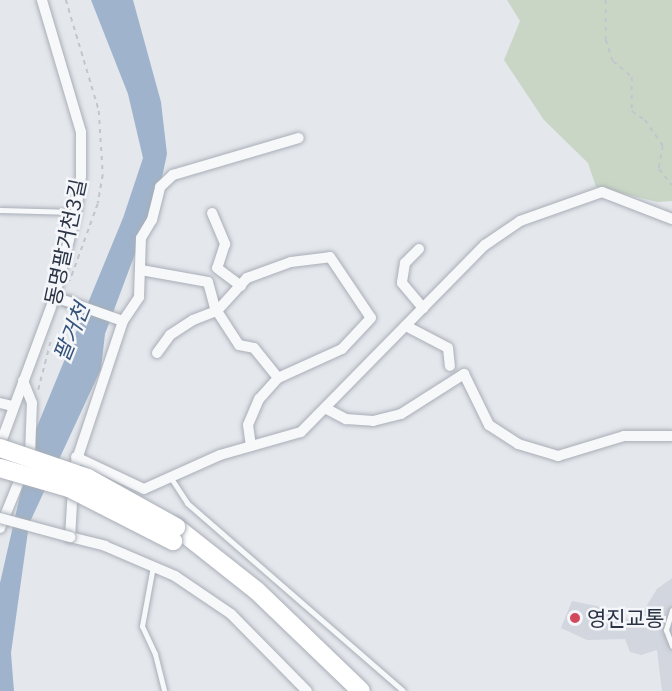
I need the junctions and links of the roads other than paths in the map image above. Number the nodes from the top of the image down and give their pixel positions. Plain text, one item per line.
1 (42, 0) edge
2 (299, 138) dead end
3 (0, 210) edge
4 (76, 212) junction
5 (212, 213) dead end
6 (672, 219) edge
7 (419, 249) dead end
8 (141, 270) junction
9 (241, 286) junction
10 (61, 300) junction
11 (423, 308) junction
12 (217, 311) junction
13 (123, 321) junction
14 (406, 326) junction
15 (157, 353) dead end
16 (450, 366) dead end
17 (278, 378) junction
18 (23, 381) junction
19 (0, 404) edge
20 (12, 406) junction
21 (325, 408) junction
22 (672, 436) edge
23 (0, 446) edge
24 (251, 446) junction
25 (76, 457) junction
26 (0, 468) edge
27 (171, 478) junction
28 (0, 518) edge
29 (0, 528) edge
30 (175, 534) junction
31 (70, 537) junction
32 (153, 566) junction
33 (672, 610) edge
34 (672, 646) edge
35 (164, 691) edge
36 (307, 691) edge
37 (346, 691) edge
38 (361, 691) edge
39 (403, 691) edge

1 - 4 street, 동명팔거천3길
2 - 8 street
3 - 4 lane
4 - 10 street, 동명팔거천3길
5 - 9 street
6 - 11 street
7 - 11 street
8 - 12 street
8 - 13 street
9 - 12 street
9 - 17 street
10 - 13 street
10 - 18 street, 동명팔거천3길
11 - 14 street
12 - 15 street
12 - 17 street
13 - 25 street
14 - 16 street
14 - 21 street
17 - 24 street
18 - 20 street, 동명팔거천3길
18 - 29 street
19 - 20 street
20 - 23 street, 동명팔거천3길
21 - 22 street
21 - 24 street
23 - 30 highway, bridge
24 - 27 street
25 - 27 street
25 - 31 street
26 - 30 highway, bridge
27 - 39 lane
28 - 31 street, bridge
30 - 37 highway
30 - 38 highway
31 - 32 street
32 - 35 lane
32 - 36 street
33 - 34 lane

